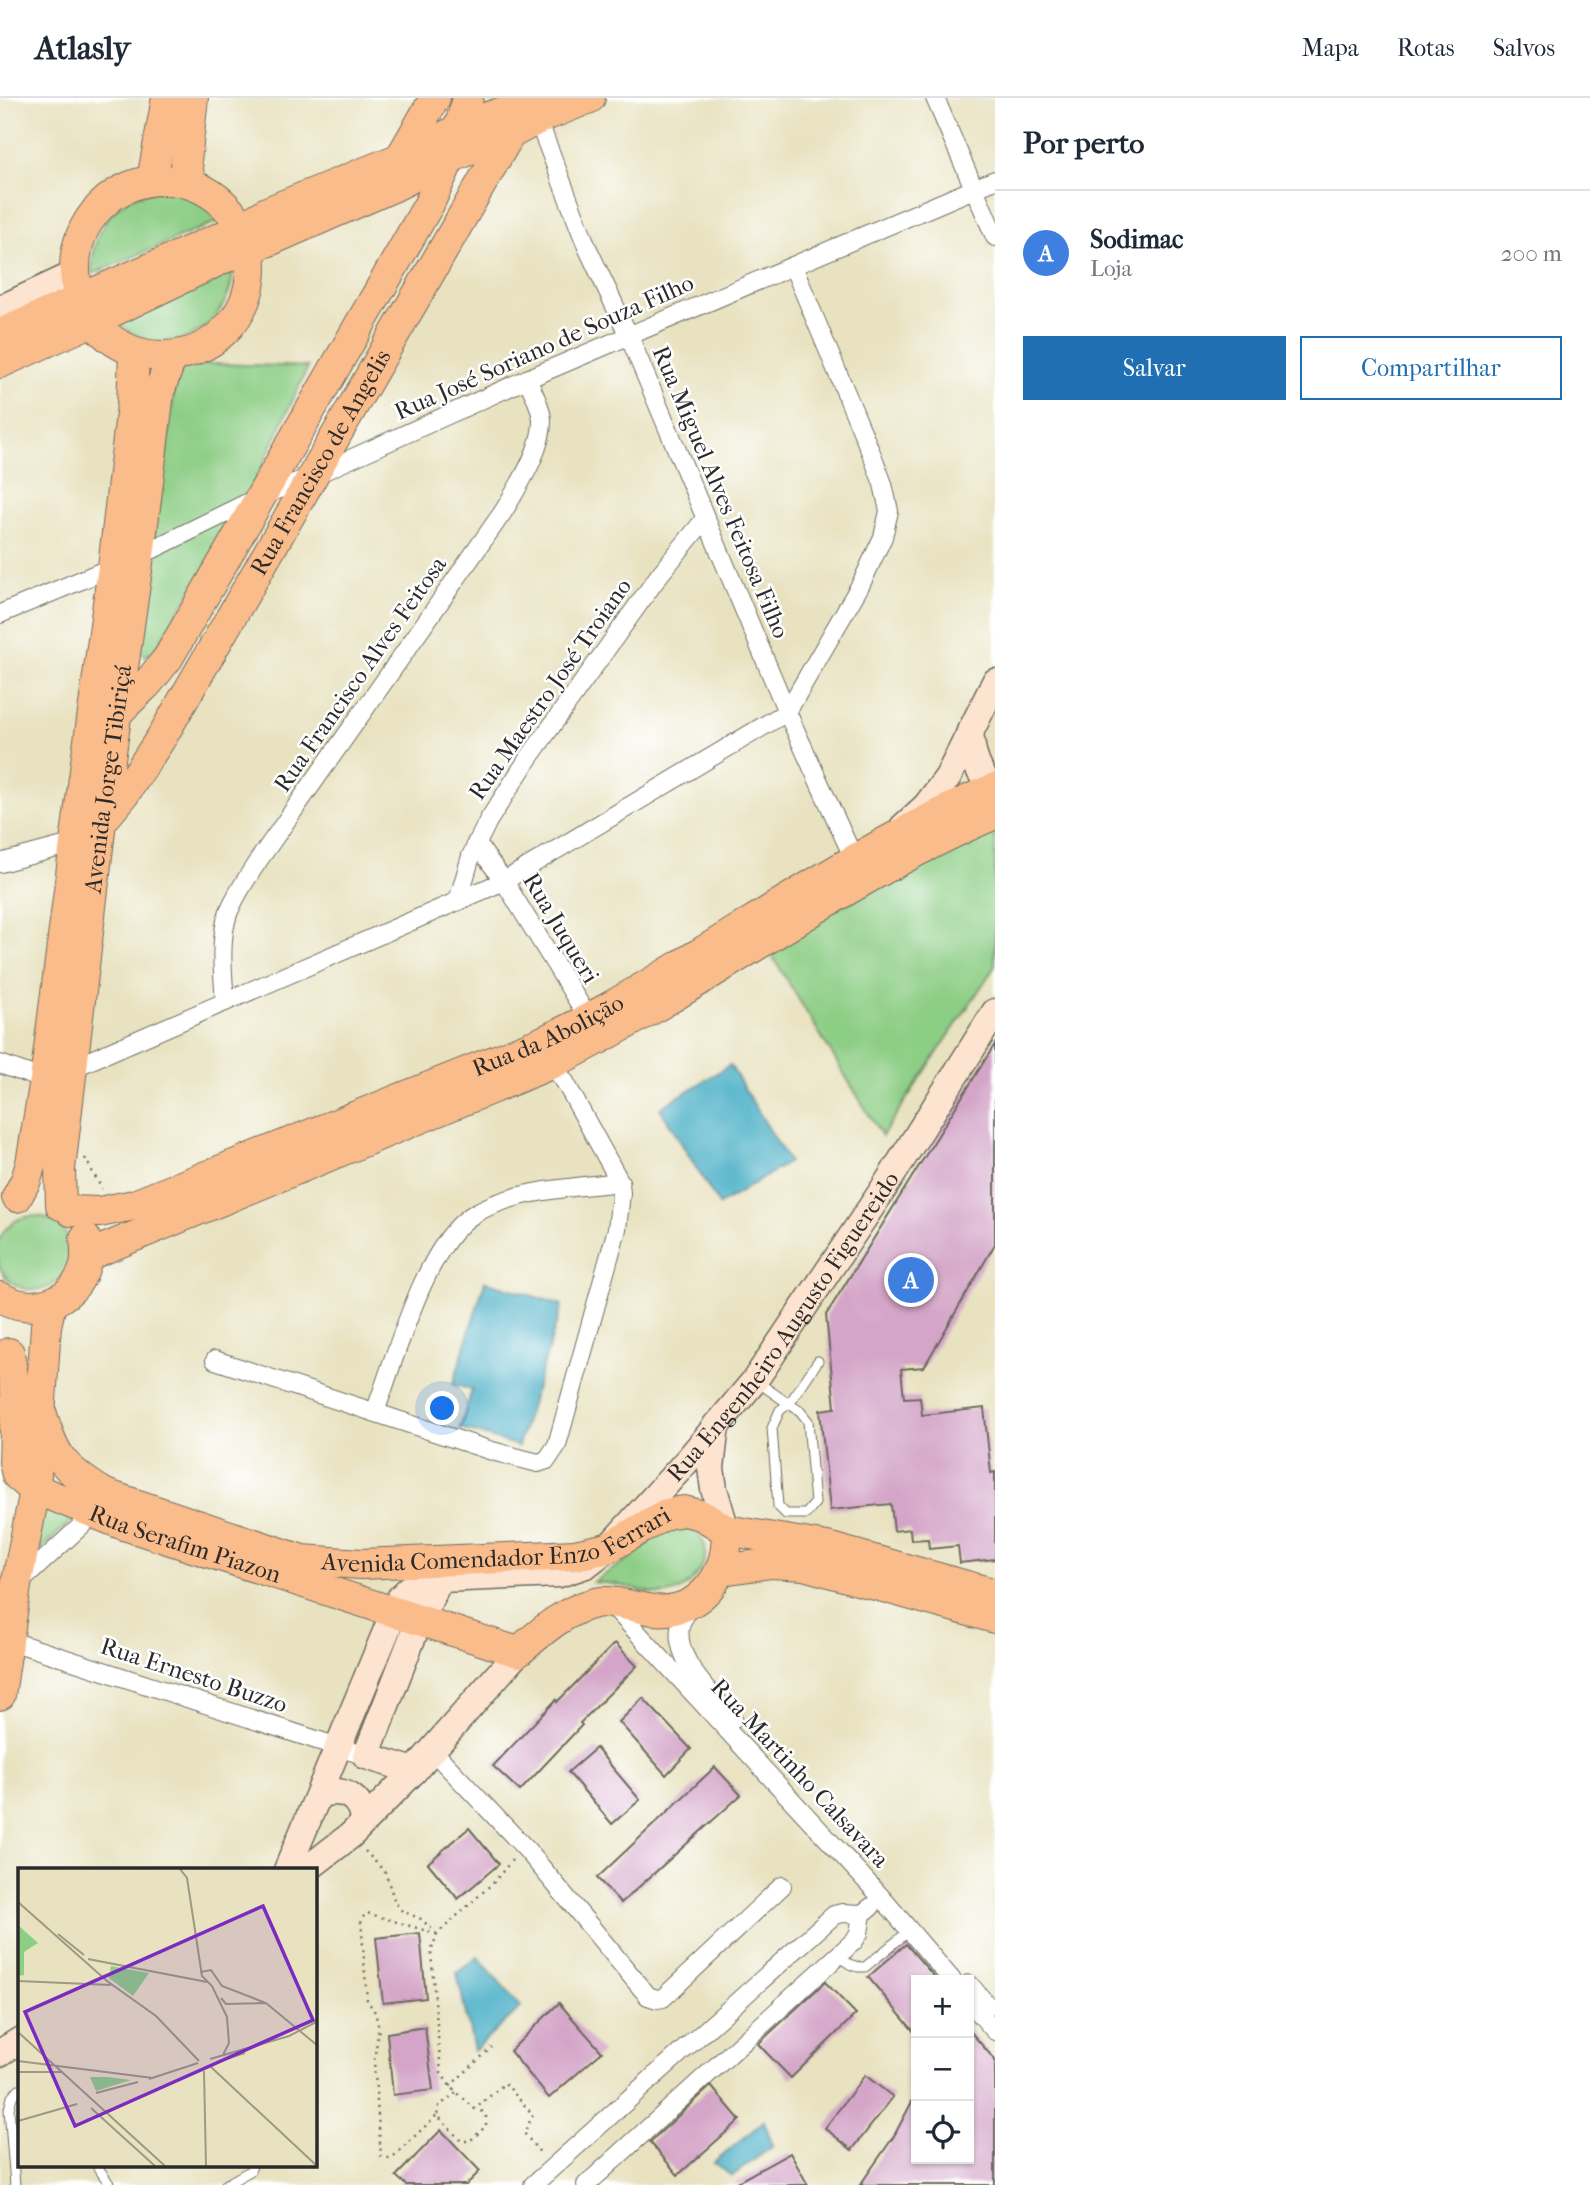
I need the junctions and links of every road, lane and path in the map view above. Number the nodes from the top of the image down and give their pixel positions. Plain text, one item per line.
1 (167, 98) edge
2 (193, 98) edge
3 (435, 98) edge
4 (468, 98) edge
5 (590, 98) edge
6 (935, 98) edge
7 (537, 104) edge
8 (458, 129) junction
9 (510, 134) junction
10 (450, 158) junction
11 (397, 172) junction
12 (152, 180) junction
13 (995, 180) edge
14 (191, 184) junction
15 (973, 190) junction
16 (429, 204) junction
17 (995, 237) edge
18 (246, 238) junction
19 (793, 266) junction
20 (83, 298) junction
21 (0, 309) edge
22 (0, 334) edge
23 (629, 337) junction
24 (346, 346) junction
25 (134, 352) junction
26 (172, 356) junction
27 (0, 363) edge
28 (372, 374) junction
29 (527, 379) junction
30 (315, 475) junction
31 (259, 497) junction
32 (705, 519) junction
33 (126, 562) junction
34 (0, 614) edge
35 (124, 658) junction
36 (168, 658) junction
37 (995, 682) edge
38 (788, 712) junction
39 (105, 713) junction
40 (970, 732) junction
41 (995, 795) edge
42 (101, 822) junction
43 (75, 843) junction
44 (476, 843) junction
45 (880, 845) junction
46 (854, 859) junction
47 (0, 863) edge
48 (504, 881) junction
49 (458, 901) junction
50 (225, 1002) junction
51 (995, 1012) edge
52 (595, 1030) junction
53 (545, 1054) junction
54 (0, 1064) edge
55 (74, 1069) junction
56 (45, 1080) junction
57 (84, 1155) dead end
58 (620, 1182) junction
59 (9, 1201) edge
60 (66, 1208) junction
61 (114, 1210) junction
62 (87, 1256) junction
63 (4, 1299) edge
64 (51, 1303) junction
65 (9, 1353) junction
66 (215, 1360) dead end
67 (817, 1361) dead end
68 (755, 1380) junction
69 (789, 1404) junction
70 (40, 1408) junction
71 (375, 1412) junction
72 (716, 1425) junction
73 (0, 1427) edge
74 (35, 1490) junction
75 (94, 1514) junction
76 (726, 1530) junction
77 (608, 1548) junction
78 (722, 1570) junction
79 (16, 1586) junction
80 (995, 1594) edge
81 (696, 1599) junction
82 (608, 1601) junction
83 (406, 1617) junction
84 (995, 1620) edge
85 (8, 1640) junction
86 (518, 1652) junction
87 (0, 1695) edge
88 (339, 1748) junction
89 (430, 1749) junction
90 (366, 1756) junction
91 (414, 1771) junction
92 (315, 1804) junction
93 (357, 1829) junction
94 (512, 1860) dead end
95 (288, 1868) edge
96 (308, 1868) edge
97 (782, 1886) dead end
98 (885, 1895) junction
99 (862, 1914) junction
100 (909, 1931) junction
101 (437, 1934) junction
102 (838, 1955) junction
103 (947, 1975) edge
104 (960, 1975) edge
105 (974, 1990) edge
106 (974, 2006) edge
107 (995, 2014) edge
108 (995, 2031) edge
109 (18, 2042) edge
110 (492, 2047) dead end
111 (0, 2053) edge
112 (450, 2087) junction
113 (18, 2090) edge
114 (456, 2093) junction
115 (479, 2107) junction
116 (437, 2115) junction
117 (98, 2168) edge
118 (251, 2168) edge
119 (552, 2168) junction
120 (15, 2185) edge
121 (110, 2185) edge
122 (225, 2185) edge
123 (533, 2185) edge
124 (586, 2185) edge

1 - 12 main road
2 - 14 main road
3 - 11 main road
4 - 8 main road, Rua Francisco de Angelis
5 - 7 main road
6 - 15 street
7 - 8 main road
7 - 9 main road, Rua Francisco de Angelis
7 - 23 street, Rua Miguel Alves Feitosa Filho
8 - 10 main road, Rua Francisco de Angelis
8 - 11 main road
9 - 10 main road
9 - 28 main road, Rua Francisco de Angelis
10 - 11 main road
10 - 16 main road, Rua Francisco de Angelis
11 - 16 main road
11 - 18 main road
12 - 14 main road
12 - 20 main road
13 - 15 street, Rua José Soriano de Souza Filho
14 - 18 main road
15 - 17 street
15 - 19 street, Rua José Soriano de Souza Filho
16 - 24 main road, Rua Francisco de Angelis
18 - 20 main road
18 - 26 main road
19 - 23 street, Rua José Soriano de Souza Filho
19 - 38 street
20 - 21 main road
20 - 22 main road
20 - 25 main road
20 - 27 main road
23 - 29 street, Rua José Soriano de Souza Filho
23 - 32 street, Rua Miguel Alves Feitosa Filho
24 - 28 main road
24 - 31 main road, Rua Francisco de Angelis
25 - 26 main road
25 - 33 main road, Avenida Jorge Tibiriçá
26 - 33 main road, Avenida Jorge Tibiriçá
28 - 30 main road, Rua Francisco de Angelis
29 - 30 street, Rua José Soriano de Souza Filho
29 - 50 street, Rua Francisco Alves Feitosa
30 - 31 street, Rua José Soriano de Souza Filho
30 - 42 main road, Rua Francisco de Angelis
31 - 33 street, Rua José Soriano de Souza Filho
31 - 36 main road, Rua Francisco de Angelis
32 - 38 street, Rua Miguel Alves Feitosa Filho
32 - 44 street, Rua Maestro José Troiano
33 - 34 street, Rua José Soriano de Souza Filho
33 - 35 main road, Avenida Jorge Tibiriçá
33 - 39 main road, Avenida Jorge Tibiriçá
35 - 36 main road
35 - 39 main road, Avenida Jorge Tibiriçá
36 - 39 main road, Rua Francisco de Angelis
37 - 40 main road
38 - 46 street, Rua Miguel Alves Feitosa Filho
38 - 48 street
39 - 42 main road, Avenida Jorge Tibiriçá
39 - 43 main road, Avenida Jorge Tibiriçá
40 - 41 main road
40 - 45 main road
41 - 45 main road, Rua da Abolição
41 - 52 main road, Rua da Abolição
42 - 55 main road, Avenida Jorge Tibiriçá
43 - 47 street
43 - 56 main road, Avenida Jorge Tibiriçá
44 - 48 street, Rua Juqueri
44 - 49 street, Rua Maestro José Troiano
45 - 46 main road, Rua da Abolição
46 - 52 main road, Rua da Abolição
48 - 49 street
48 - 52 street, Rua Juqueri
49 - 50 street
50 - 55 street
51 - 68 main road, Rua Engenheiro Augusto Figuereido
52 - 53 main road, Rua da Abolição
53 - 58 street
53 - 61 main road, Rua da Abolição
53 - 62 main road, Rua da Abolição
54 - 56 street
55 - 56 street
55 - 60 main road, Avenida Jorge Tibiriçá
56 - 59 main road, Avenida Jorge Tibiriçá
57 - 61 path
58 - 71 street
58 - 71 street
59 - 60 main road, Rua da Abolição
60 - 61 main road, Rua da Abolição
60 - 62 main road
62 - 64 main road
63 - 64 main road
63 - 65 main road
64 - 70 main road
65 - 73 main road
65 - 74 main road, Rua Serafim Piazon
66 - 71 street
67 - 69 lane
68 - 69 lane
68 - 72 main road, Rua Engenheiro Augusto Figuereido
69 - 69 lane
70 - 74 main road
70 - 77 main road, Avenida Comendador Enzo Ferrari
72 - 76 main road
72 - 77 main road, Rua Engenheiro Augusto Figuereido
74 - 75 main road, Rua Serafim Piazon
74 - 79 main road
75 - 79 street
75 - 83 main road, Rua Serafim Piazon
76 - 77 main road, Avenida Comendador Enzo Ferrari
76 - 78 main road
76 - 80 main road, Avenida Comendador Enzo Ferrari
77 - 83 main road, Rua Engenheiro Augusto Figuereido
78 - 81 main road
78 - 84 main road
79 - 85 main road
81 - 82 main road
81 - 98 street, Rua Martinho Calsavara
82 - 86 main road
82 - 98 street, Rua Martinho Calsavara
83 - 86 main road, Rua Serafim Piazon
83 - 88 main road, Rua Engenheiro Augusto Figuereido
83 - 90 main road
85 - 87 main road
85 - 88 street, Rua Ernesto Buzzo
86 - 89 main road
88 - 90 street, Rua Ernesto Buzzo
88 - 92 main road, Rua Engenheiro Augusto Figuereido
89 - 91 main road
89 - 97 street
90 - 91 main road
91 - 93 main road
92 - 93 main road
92 - 93 main road
92 - 95 main road, Rua Engenheiro Augusto Figuereido
93 - 96 main road
93 - 101 path
94 - 101 path
98 - 99 street
98 - 100 street, Rua Martinho Calsavara
98 - 104 street, Rua Martinho Calsavara
99 - 102 street
99 - 119 street
100 - 102 lane
100 - 103 street, Rua Martinho Calsavara
101 - 112 path
101 - 116 path
102 - 124 street
105 - 107 street, Rua Martinho Calsavara
106 - 108 street
109 - 111 main road
110 - 112 path
112 - 114 path
113 - 120 lane
114 - 115 path
114 - 116 path
115 - 116 path
115 - 119 path
117 - 121 lane
118 - 122 lane
119 - 123 street

